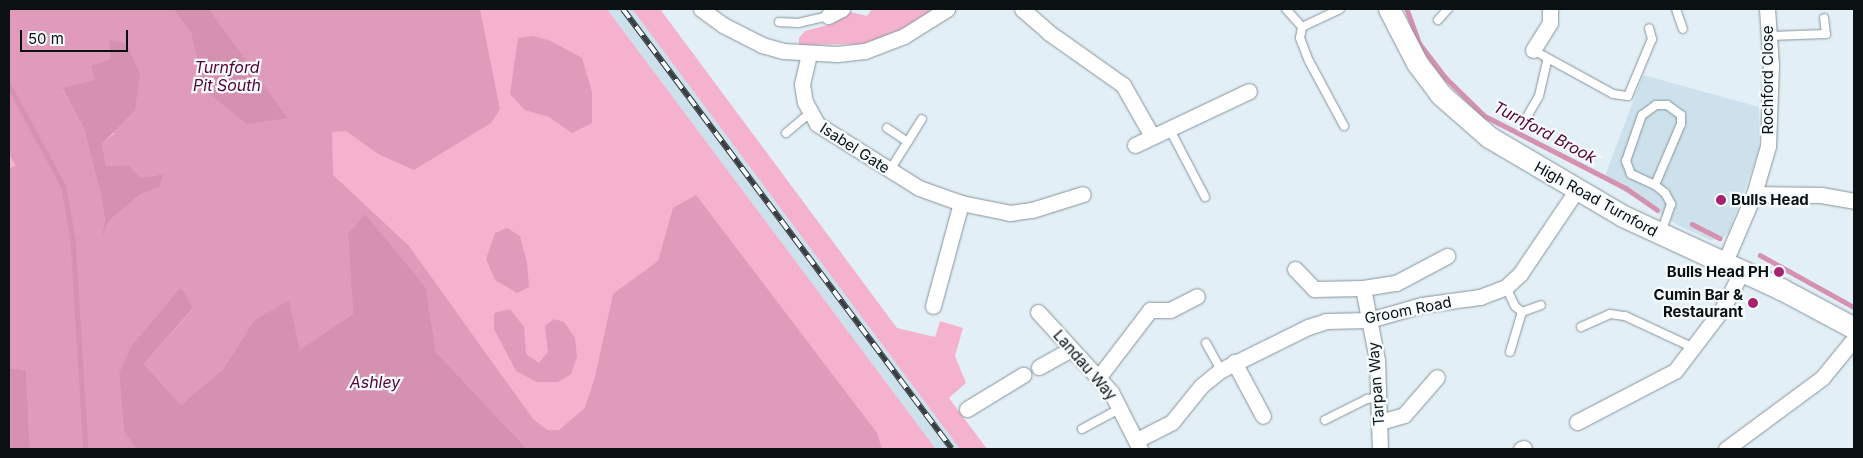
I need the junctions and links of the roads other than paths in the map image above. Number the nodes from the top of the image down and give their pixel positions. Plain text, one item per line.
1 (701, 9) edge
2 (842, 9) edge
3 (947, 9) edge
4 (1022, 9) edge
5 (1286, 9) edge
6 (1340, 9) edge
7 (1389, 9) edge
8 (1448, 9) edge
9 (1550, 9) edge
10 (1676, 9) edge
11 (1767, 9) edge
12 (828, 16) joint
13 (1824, 18) dead end
14 (1438, 20) dead end
15 (779, 22) dead end
16 (1302, 27) junction
17 (1649, 28) dead end
18 (1683, 29) dead end
19 (1770, 36) junction
20 (1533, 50) joint
21 (809, 54) junction
22 (1547, 61) junction
23 (1249, 92) dead end
24 (810, 114) junction
25 (1528, 115) dead end
26 (922, 119) dead end
27 (1344, 126) dead end
28 (887, 128) dead end
29 (1169, 128) junction
30 (786, 133) dead end
31 (1152, 136) junction
32 (908, 142) junction
33 (1135, 144) dead end
34 (890, 171) junction
35 (1655, 186) junction
36 (1576, 191) junction
37 (1083, 194) dead end
38 (1754, 194) junction
39 (1205, 197) dead end
40 (1854, 201) edge
41 (961, 203) junction
42 (1660, 234) junction
43 (1447, 256) dead end
44 (1733, 268) junction
45 (1294, 269) dead end
46 (1506, 287) junction
47 (1363, 288) junction
48 (1197, 296) dead end
49 (1541, 305) dead end
50 (933, 306) dead end
51 (1038, 312) dead end
52 (1522, 312) junction
53 (1369, 320) junction
54 (1581, 327) dead end
55 (1854, 328) edge
56 (1854, 339) edge
57 (1206, 343) dead end
58 (1071, 348) junction
59 (1694, 348) junction
60 (1510, 352) dead end
61 (1228, 366) junction
62 (1039, 367) dead end
63 (1023, 375) dead end
64 (1436, 377) dead end
65 (1098, 378) junction
66 (1379, 397) junction
67 (1121, 408) junction
68 (967, 409) dead end
69 (1263, 416) dead end
70 (1325, 420) dead end
71 (1380, 422) junction
72 (1577, 422) dead end
73 (1082, 429) dead end
74 (1139, 445) edge
75 (1380, 449) edge
76 (1726, 449) edge

1 - 21 street
2 - 12 street
3 - 21 street
4 - 31 street
5 - 16 lane
6 - 16 lane
7 - 36 main road, High Road Turnford
8 - 14 lane
9 - 20 street
10 - 18 lane
11 - 19 street, Rochford Close
12 - 15 lane
13 - 19 lane
16 - 27 lane
17 - 22 lane
19 - 38 street, Rochford Close
20 - 22 lane
21 - 24 street, Isabel Gate
22 - 25 lane
23 - 29 street
24 - 30 lane
24 - 34 street, Isabel Gate
26 - 32 lane
28 - 32 lane
29 - 31 street
29 - 39 lane
31 - 33 street
32 - 34 lane
34 - 41 street, Isabel Gate
35 - 35 lane
35 - 42 lane
36 - 42 main road, High Road Turnford
36 - 46 street, Groom Road
37 - 41 street, Isabel Gate
38 - 40 street
38 - 44 street, Rochford Close
41 - 50 street
42 - 44 main road, High Road Turnford
43 - 47 street
44 - 55 main road, High Road Turnford
44 - 59 street, Rochford Close
45 - 47 street
46 - 52 lane
46 - 53 street, Groom Road
47 - 53 street, Tarpan Way
48 - 65 street
49 - 52 lane
51 - 58 street, Landau Way
52 - 60 lane
53 - 61 street, Groom Road
53 - 66 street, Tarpan Way
54 - 59 lane
56 - 76 street
57 - 61 lane
58 - 62 street
58 - 65 street, Landau Way
59 - 72 street, Rochford Close
61 - 69 street
61 - 74 street, Groom Road
63 - 68 street
64 - 71 street
65 - 67 street, Landau Way
66 - 70 lane
66 - 71 street, Tarpan Way
67 - 73 lane
67 - 74 street, Landau Way
71 - 75 street, Tarpan Way

